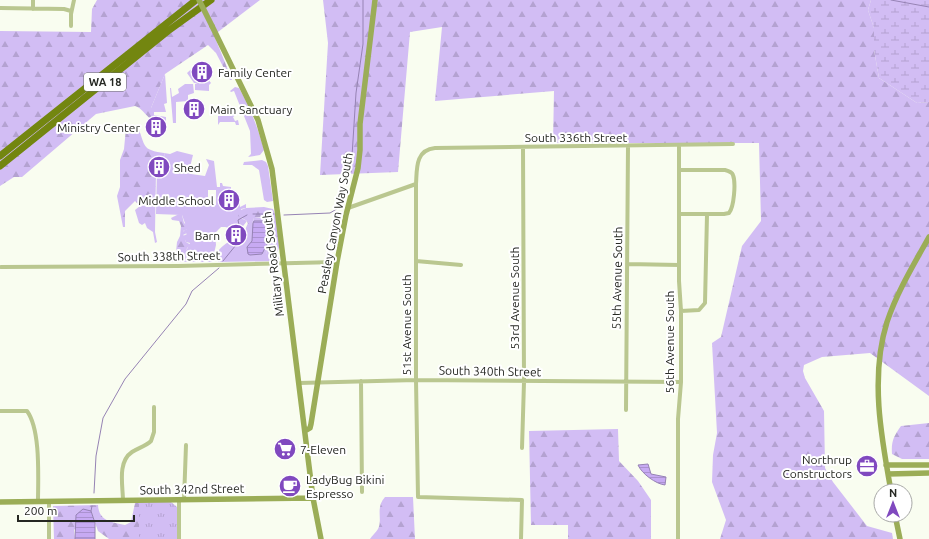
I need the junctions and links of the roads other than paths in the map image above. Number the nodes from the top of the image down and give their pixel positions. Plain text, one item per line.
1 (32, 0) edge
2 (74, 0) edge
3 (198, 0) edge
4 (211, 0) edge
5 (376, 0) edge
6 (0, 8) edge
7 (32, 9) junction
8 (71, 11) junction
9 (71, 26) dead end
10 (732, 144) dead end
11 (679, 145) junction
12 (628, 146) junction
13 (523, 147) junction
14 (421, 155) joint
15 (0, 156) edge
16 (0, 166) edge
17 (679, 170) junction
18 (416, 184) junction
19 (348, 208) junction
20 (679, 214) junction
21 (707, 215) junction
22 (929, 237) edge
23 (416, 260) junction
24 (337, 262) junction
25 (284, 263) junction
26 (627, 264) junction
27 (462, 265) dead end
28 (679, 265) junction
29 (1, 267) dead end
30 (681, 311) junction
31 (416, 380) junction
32 (361, 381) junction
33 (318, 382) junction
34 (524, 382) junction
35 (626, 382) junction
36 (681, 382) junction
37 (299, 383) junction
38 (154, 407) dead end
39 (626, 410) dead end
40 (0, 411) edge
41 (305, 431) junction
42 (186, 445) dead end
43 (522, 448) dead end
44 (886, 465) junction
45 (929, 465) edge
46 (929, 473) edge
47 (888, 474) junction
48 (890, 483) edge
49 (362, 492) dead end
50 (313, 498) junction
51 (182, 500) junction
52 (123, 501) junction
53 (0, 502) edge
54 (38, 502) junction
55 (49, 502) junction
56 (897, 523) edge
57 (49, 539) edge
58 (179, 539) edge
59 (321, 539) edge
60 (521, 539) edge
61 (678, 539) edge
62 (900, 539) edge

1 - 7 street
2 - 8 street
3 - 15 highway, WA 18
3 - 25 main road, Military Road South, bridge
4 - 16 highway, WA 18
5 - 19 main road, Peasley Canyon Way South
6 - 7 street
7 - 8 street
8 - 9 street
10 - 11 street, South 336th Street
11 - 12 street, South 336th Street
11 - 17 street, 56th Avenue South
12 - 13 street, South 336th Street
12 - 26 street, 55th Avenue South
13 - 14 street, South 336th Street
13 - 34 street, 53rd Avenue South
14 - 18 street, 51st Avenue South
17 - 20 street, 56th Avenue South
17 - 21 street
18 - 19 street
18 - 23 street, 51st Avenue South
19 - 24 main road, Peasley Canyon Way South
20 - 21 street
20 - 28 street, 56th Avenue South
21 - 30 street
22 - 44 main road
23 - 27 street
23 - 31 street, 51st Avenue South
24 - 25 street, South 338th Street
24 - 33 main road, Peasley Canyon Way South
25 - 29 street, South 338th Street
25 - 37 main road, Military Road South
26 - 28 street
26 - 35 street, 55th Avenue South
28 - 30 street, 56th Avenue South
30 - 36 street, 56th Avenue South
31 - 32 street, South 340th Street
31 - 34 street, South 340th Street
31 - 60 street, 51st Avenue South
32 - 33 street, South 340th Street
32 - 49 street
33 - 37 street, South 340th Street
33 - 41 main road, Peasley Canyon Way South
34 - 35 street, South 340th Street
34 - 43 street, 53rd Avenue South
35 - 36 street, South 340th Street
35 - 39 street, 55th Avenue South
36 - 61 street, 56th Avenue South
37 - 41 main road, Military Road South
38 - 52 street
40 - 54 street
41 - 50 main road, Military Road South
42 - 51 street
44 - 45 main road
44 - 47 main road
46 - 47 main road
47 - 48 main road
50 - 51 main road, South 342nd Street
50 - 59 main road, Military Road South
51 - 52 main road, South 342nd Street
51 - 58 street
52 - 55 main road, South 342nd Street
53 - 54 main road, South 342nd Street
54 - 55 main road, South 342nd Street
55 - 57 street
56 - 62 main road

